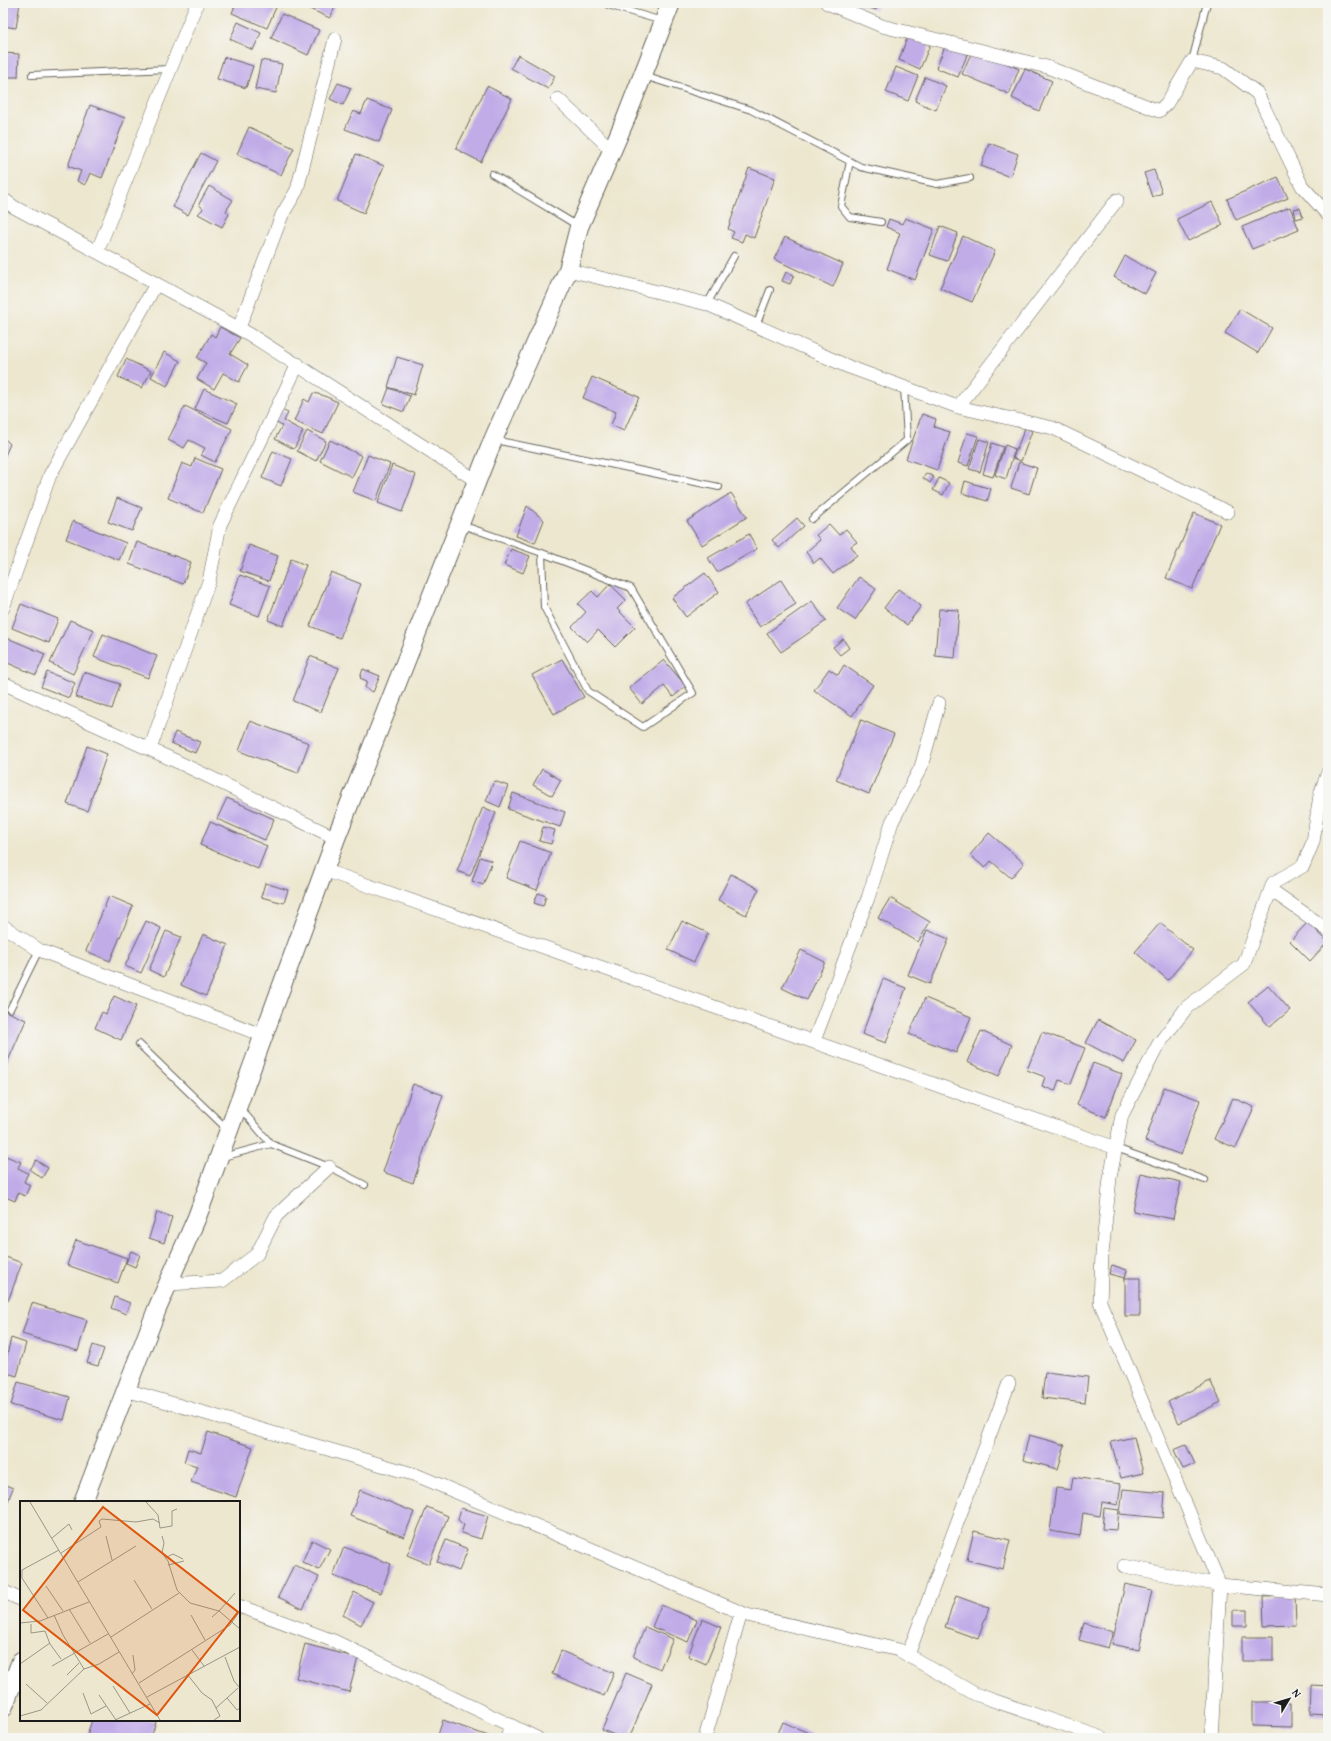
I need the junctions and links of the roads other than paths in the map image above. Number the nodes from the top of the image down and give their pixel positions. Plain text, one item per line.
1 (197, 3) edge
2 (606, 3) edge
3 (670, 3) edge
4 (827, 3) edge
5 (1207, 3) edge
6 (664, 21) junction
7 (335, 39) dead end
8 (1192, 61) junction
9 (170, 69) junction
10 (32, 75) dead end
11 (642, 76) junction
12 (558, 99) dead end
13 (612, 150) junction
14 (850, 161) junction
15 (492, 174) dead end
16 (970, 178) dead end
17 (3, 199) edge
18 (1117, 200) dead end
19 (1328, 215) edge
20 (881, 222) dead end
21 (579, 227) junction
22 (97, 252) junction
23 (734, 256) dead end
24 (568, 270) junction
25 (156, 284) junction
26 (770, 290) dead end
27 (707, 304) junction
28 (756, 326) junction
29 (239, 328) junction
30 (298, 364) junction
31 (904, 387) junction
32 (958, 407) junction
33 (493, 440) junction
34 (477, 482) junction
35 (720, 488) dead end
36 (1228, 512) dead end
37 (812, 519) dead end
38 (460, 524) junction
39 (542, 553) junction
40 (3, 608) edge
41 (3, 683) edge
42 (939, 703) dead end
43 (150, 749) junction
44 (1328, 772) edge
45 (1322, 819) edge
46 (336, 838) junction
47 (324, 870) junction
48 (1271, 890) junction
49 (3, 926) edge
50 (1328, 930) edge
51 (39, 950) junction
52 (10, 1009) dead end
53 (264, 1036) junction
54 (814, 1041) junction
55 (139, 1044) dead end
56 (238, 1105) junction
57 (229, 1131) junction
58 (271, 1144) junction
59 (1116, 1148) junction
60 (219, 1158) junction
61 (329, 1167) junction
62 (1205, 1180) dead end
63 (365, 1185) dead end
64 (168, 1284) junction
65 (1009, 1383) dead end
66 (126, 1390) junction
67 (83, 1501) edge
68 (1124, 1566) dead end
69 (1220, 1585) junction
70 (3, 1591) edge
71 (1328, 1595) edge
72 (20, 1600) edge
73 (240, 1606) edge
74 (741, 1613) junction
75 (908, 1654) junction
76 (20, 1664) edge
77 (3, 1708) edge
78 (511, 1725) junction
79 (506, 1738) edge
80 (538, 1738) edge
81 (705, 1738) edge
82 (1103, 1738) edge
83 (1211, 1738) edge

1 - 9 street
2 - 6 lane
3 - 6 main road
4 - 8 street
5 - 8 lane
6 - 11 main road
7 - 29 street
8 - 19 street
9 - 10 lane
9 - 22 street
11 - 13 main road
11 - 14 lane
12 - 13 street
13 - 21 main road
14 - 16 lane
14 - 20 lane
15 - 21 lane
17 - 22 street
18 - 32 street
21 - 24 main road
22 - 25 street
23 - 27 lane
24 - 27 street
24 - 33 main road
25 - 29 street
25 - 40 street
26 - 28 lane
27 - 28 street
28 - 31 street
29 - 30 street
30 - 34 street
30 - 43 street
31 - 32 street
31 - 37 lane
32 - 36 street
33 - 34 main road
33 - 35 lane
34 - 38 main road
38 - 39 lane
38 - 46 main road
39 - 39 lane
41 - 43 street
42 - 54 street
43 - 46 street
44 - 45 street
45 - 48 street
46 - 47 main road
47 - 53 main road
47 - 54 street
48 - 50 street
48 - 59 street
49 - 51 street
51 - 52 lane
51 - 53 street
53 - 56 main road
54 - 59 street
55 - 57 lane
56 - 57 main road
56 - 58 lane
57 - 60 main road
58 - 60 lane
58 - 61 lane
59 - 62 lane
59 - 69 street
60 - 64 main road
61 - 63 lane
61 - 64 street
64 - 66 main road
65 - 75 street
66 - 67 main road
66 - 74 street
68 - 69 street
69 - 71 street
69 - 83 street
70 - 72 street
73 - 78 street
74 - 75 street
74 - 81 street
75 - 82 street
76 - 77 main road
78 - 79 street
78 - 80 street

